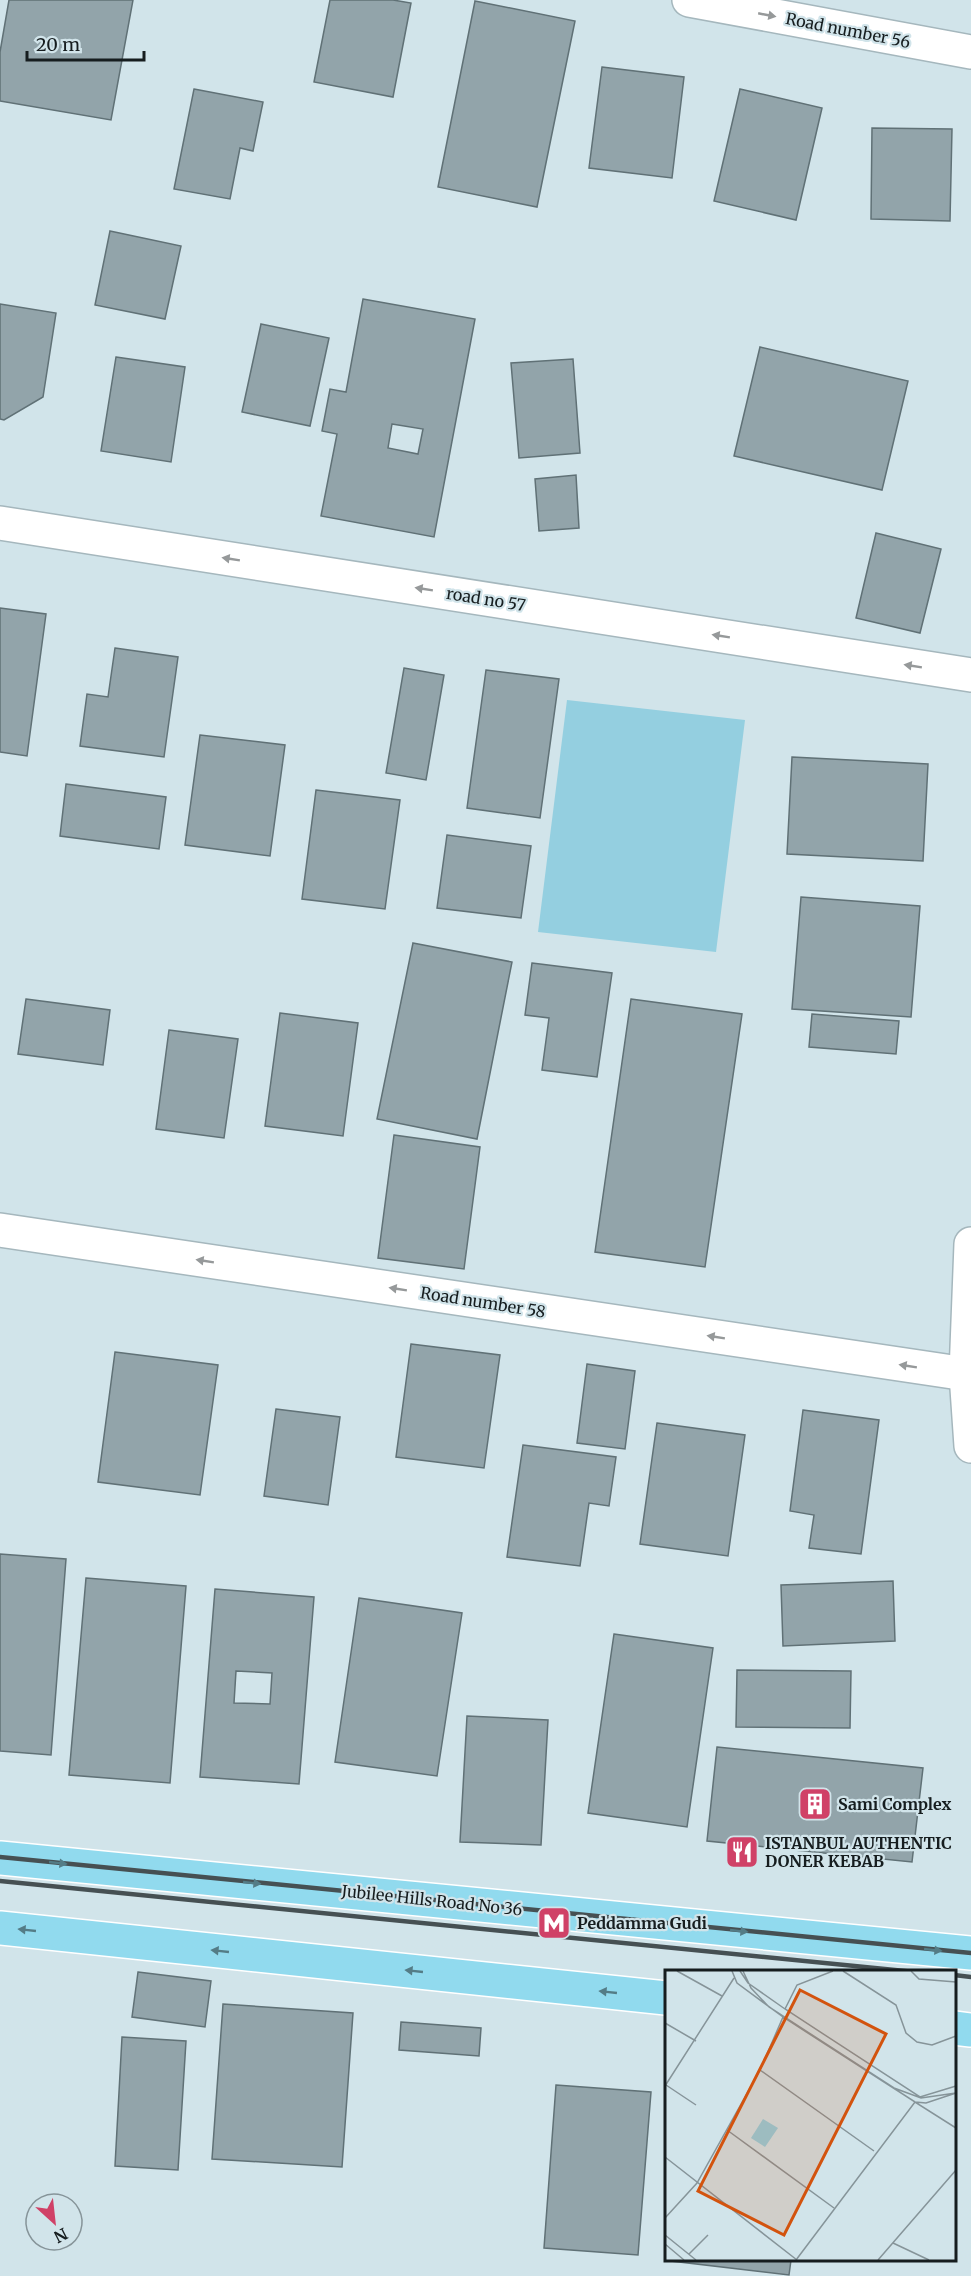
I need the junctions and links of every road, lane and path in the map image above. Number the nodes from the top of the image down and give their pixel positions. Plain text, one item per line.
1 (689, 0) edge
2 (971, 52) edge
3 (0, 523) edge
4 (971, 675) edge
5 (0, 1230) edge
6 (971, 1244) edge
7 (966, 1374) junction
8 (971, 1446) edge
9 (0, 1858) edge
10 (0, 1928) edge
11 (971, 1953) edge
12 (665, 1998) edge
13 (956, 2028) edge
14 (971, 2030) edge

1 -> 2 street, Road number 56
4 -> 3 street, road no 57
7 -> 5 street, Road number 58
6 - 7 street
7 - 8 street
9 -> 11 main road, Jubilee Hills Road No 36
12 -> 10 main road
13 - 14 main road

